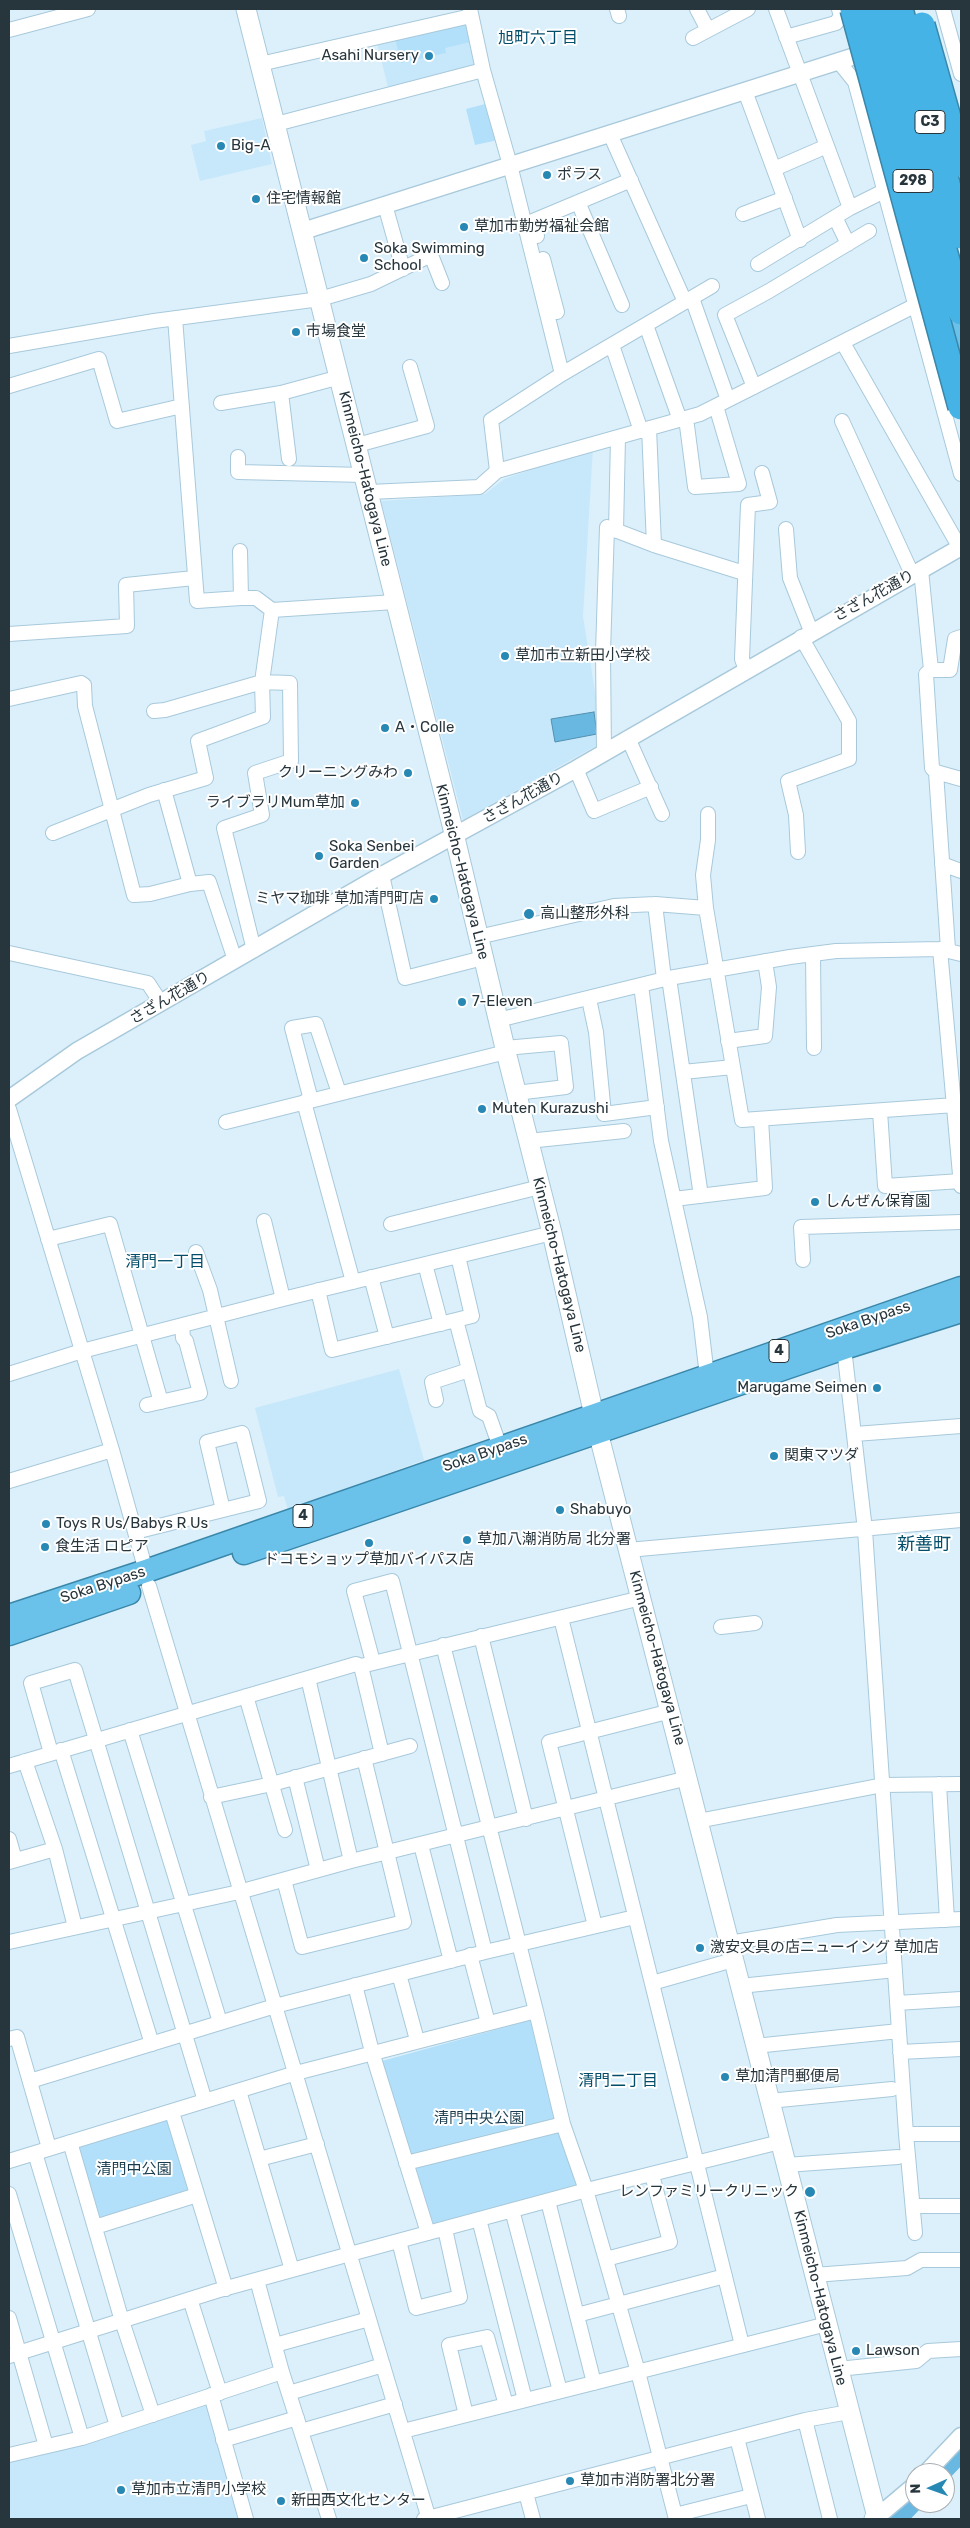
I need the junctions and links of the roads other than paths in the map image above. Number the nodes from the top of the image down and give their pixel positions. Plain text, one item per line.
1 (88, 9) edge
2 (246, 9) edge
3 (697, 9) edge
4 (748, 9) edge
5 (776, 9) edge
6 (839, 9) edge
7 (853, 9) edge
8 (866, 9) edge
9 (878, 9) edge
10 (900, 9) edge
11 (943, 9) edge
12 (470, 12) edge
13 (916, 24) edge
14 (9, 30) edge
15 (708, 30) junction
16 (786, 37) junction
17 (692, 38) dead end
18 (878, 49) junction
19 (839, 62) junction
20 (260, 64) junction
21 (483, 70) junction
22 (801, 73) junction
23 (961, 74) edge
24 (745, 91) junction
25 (896, 118) junction
26 (276, 124) junction
27 (610, 134) junction
28 (827, 146) junction
29 (875, 154) junction
30 (956, 155) edge
31 (510, 165) junction
32 (774, 169) junction
33 (631, 180) junction
34 (884, 191) junction
35 (785, 198) junction
36 (961, 201) edge
37 (578, 202) junction
38 (385, 205) junction
39 (850, 208) junction
40 (743, 214) dead end
41 (835, 217) junction
42 (303, 231) junction
43 (869, 231) dead end
44 (961, 236) edge
45 (800, 240) junction
46 (848, 244) junction
47 (758, 264) dead end
48 (403, 269) junction
49 (442, 283) dead end
50 (712, 286) dead end
51 (320, 299) junction
52 (688, 300) junction
53 (622, 305) dead end
54 (916, 305) junction
55 (557, 312) dead end
56 (961, 312) edge
57 (176, 318) junction
58 (646, 325) junction
59 (844, 343) junction
60 (612, 345) junction
61 (9, 346) edge
62 (961, 353) edge
63 (410, 367) dead end
64 (562, 374) junction
65 (340, 377) junction
66 (9, 386) edge
67 (754, 388) junction
68 (282, 393) junction
69 (728, 400) junction
70 (221, 403) dead end
71 (182, 406) junction
72 (716, 406) junction
73 (961, 407) edge
74 (683, 419) junction
75 (842, 421) dead end
76 (645, 429) junction
77 (618, 437) junction
78 (357, 445) junction
79 (238, 458) dead end
80 (289, 459) dead end
81 (497, 472) junction
82 (762, 474) dead end
83 (961, 474) edge
84 (366, 484) junction
85 (786, 529) dead end
86 (616, 531) junction
87 (654, 545) junction
88 (961, 547) edge
89 (240, 551) dead end
90 (916, 572) junction
91 (744, 573) junction
92 (194, 578) junction
93 (241, 598) junction
94 (395, 602) junction
95 (272, 610) junction
96 (9, 634) edge
97 (806, 634) junction
98 (961, 637) edge
99 (746, 670) junction
100 (931, 670) junction
101 (262, 682) junction
102 (9, 699) edge
103 (154, 711) dead end
104 (628, 738) junction
105 (604, 752) junction
106 (576, 769) junction
107 (936, 772) junction
108 (961, 779) edge
109 (650, 787) junction
110 (164, 790) junction
111 (112, 809) junction
112 (662, 814) dead end
113 (708, 814) dead end
114 (52, 833) dead end
115 (454, 836) junction
116 (798, 852) dead end
117 (942, 864) junction
118 (961, 871) edge
119 (382, 875) junction
120 (190, 884) junction
121 (655, 904) junction
122 (706, 908) junction
123 (478, 937) junction
124 (254, 950) junction
125 (950, 951) edge
126 (9, 953) edge
127 (813, 954) junction
128 (483, 958) junction
129 (235, 960) junction
130 (766, 962) junction
131 (716, 970) junction
132 (667, 979) junction
133 (641, 985) junction
134 (589, 999) junction
135 (161, 1004) junction
136 (498, 1020) junction
137 (728, 1041) junction
138 (814, 1048) dead end
139 (505, 1050) junction
140 (733, 1067) junction
141 (683, 1072) junction
142 (340, 1093) junction
143 (516, 1093) junction
144 (9, 1099) edge
145 (308, 1101) junction
146 (955, 1105) junction
147 (656, 1107) junction
148 (9, 1109) edge
149 (880, 1111) junction
150 (761, 1119) junction
151 (226, 1122) dead end
152 (624, 1131) dead end
153 (528, 1141) junction
154 (960, 1165) edge
155 (961, 1181) edge
156 (961, 1186) edge
157 (540, 1187) junction
158 (701, 1196) junction
159 (674, 1199) junction
160 (264, 1221) dead end
161 (961, 1222) edge
162 (392, 1224) dead end
163 (552, 1233) junction
164 (48, 1239) junction
165 (196, 1252) dead end
166 (458, 1256) junction
167 (803, 1260) dead end
168 (425, 1264) junction
169 (371, 1277) junction
170 (353, 1282) junction
171 (961, 1288) edge
172 (318, 1290) junction
173 (283, 1299) junction
174 (961, 1311) edge
175 (216, 1317) junction
176 (456, 1320) junction
177 (441, 1324) junction
178 (182, 1326) junction
179 (142, 1336) junction
180 (387, 1337) junction
181 (844, 1348) junction
182 (82, 1352) junction
183 (469, 1370) junction
184 (9, 1374) edge
185 (707, 1376) junction
186 (231, 1381) dead end
187 (436, 1400) dead end
188 (597, 1424) junction
189 (961, 1426) edge
190 (854, 1434) junction
191 (500, 1447) junction
192 (112, 1450) junction
193 (9, 1481) edge
194 (223, 1510) junction
195 (961, 1520) edge
196 (865, 1530) junction
197 (135, 1532) junction
198 (628, 1550) junction
199 (147, 1578) junction
200 (641, 1598) junction
201 (9, 1616) edge
202 (561, 1618) junction
203 (755, 1623) dead end
204 (721, 1628) dead end
205 (9, 1634) edge
206 (481, 1636) junction
207 (443, 1645) junction
208 (410, 1653) junction
209 (367, 1664) junction
210 (308, 1678) junction
211 (246, 1696) junction
212 (670, 1711) junction
213 (186, 1713) junction
214 (130, 1730) junction
215 (589, 1732) junction
216 (96, 1740) junction
217 (410, 1746) dead end
218 (56, 1752) junction
219 (382, 1754) junction
220 (364, 1758) junction
221 (25, 1761) junction
222 (9, 1766) edge
223 (330, 1768) junction
224 (295, 1777) junction
225 (688, 1778) junction
226 (272, 1784) junction
227 (939, 1784) junction
228 (961, 1784) edge
229 (883, 1785) junction
230 (211, 1797) junction
231 (606, 1799) junction
232 (566, 1809) junction
233 (526, 1819) junction
234 (698, 1821) junction
235 (491, 1827) junction
236 (285, 1830) dead end
237 (456, 1836) junction
238 (9, 1840) edge
239 (421, 1845) junction
240 (55, 1849) junction
241 (386, 1853) junction
242 (12, 1861) edge
243 (352, 1861) junction
244 (318, 1870) junction
245 (284, 1880) junction
246 (239, 1892) junction
247 (182, 1905) junction
248 (147, 1913) junction
249 (635, 1917) junction
250 (112, 1919) junction
251 (954, 1919) edge
252 (891, 1923) junction
253 (75, 1926) junction
254 (595, 1926) junction
255 (9, 1942) edge
256 (519, 1944) junction
257 (731, 1951) junction
258 (485, 1952) junction
259 (470, 1955) junction
260 (451, 1961) junction
261 (895, 1970) junction
262 (399, 1974) junction
263 (652, 1983) junction
264 (355, 1985) junction
265 (740, 1986) junction
266 (961, 1999) edge
267 (897, 2003) junction
268 (274, 2006) junction
269 (536, 2011) junction
270 (220, 2022) junction
271 (488, 2023) junction
272 (899, 2032) junction
273 (185, 2033) junction
274 (9, 2039) edge
275 (417, 2040) junction
276 (152, 2044) junction
277 (755, 2046) junction
278 (961, 2049) edge
279 (372, 2052) junction
280 (900, 2052) junction
281 (296, 2073) junction
282 (30, 2081) junction
283 (892, 2089) dead end
284 (239, 2090) junction
285 (205, 2101) junction
286 (769, 2101) junction
287 (172, 2112) junction
288 (563, 2124) junction
289 (906, 2134) junction
290 (961, 2134) edge
291 (70, 2142) junction
292 (780, 2142) junction
293 (317, 2144) junction
294 (49, 2148) junction
295 (35, 2153) junction
296 (898, 2157) dead end
297 (259, 2159) junction
298 (9, 2161) edge
299 (406, 2163) junction
300 (697, 2164) junction
301 (786, 2165) junction
302 (652, 2175) junction
303 (586, 2190) junction
304 (9, 2194) edge
305 (197, 2196) junction
306 (548, 2201) junction
307 (912, 2206) junction
308 (961, 2206) edge
309 (512, 2210) junction
310 (479, 2219) junction
311 (95, 2227) junction
312 (444, 2229) junction
313 (428, 2233) junction
314 (915, 2233) dead end
315 (398, 2241) junction
316 (350, 2254) junction
317 (606, 2259) junction
318 (961, 2260) edge
319 (292, 2270) junction
320 (814, 2275) junction
321 (725, 2276) junction
322 (257, 2280) junction
323 (226, 2289) junction
324 (190, 2299) junction
325 (619, 2304) junction
326 (577, 2315) junction
327 (9, 2318) edge
328 (369, 2319) junction
329 (122, 2320) junction
330 (827, 2324) junction
331 (89, 2331) junction
332 (54, 2342) junction
333 (275, 2345) junction
334 (742, 2345) junction
335 (961, 2349) edge
336 (14, 2355) edge
337 (383, 2365) junction
338 (838, 2369) junction
339 (282, 2372) junction
340 (638, 2372) junction
341 (594, 2383) junction
342 (560, 2391) junction
343 (289, 2393) junction
344 (215, 2394) junction
345 (525, 2400) junction
346 (395, 2404) junction
347 (506, 2405) junction
348 (849, 2412) junction
349 (153, 2415) junction
350 (466, 2415) junction
351 (805, 2420) junction
352 (299, 2424) junction
353 (117, 2426) junction
354 (403, 2431) junction
355 (961, 2436) edge
356 (82, 2438) junction
357 (737, 2438) junction
358 (224, 2440) junction
359 (46, 2446) junction
360 (9, 2455) edge
361 (660, 2458) junction
362 (935, 2463) edge
363 (526, 2493) junction
364 (905, 2493) edge
365 (751, 2496) junction
366 (676, 2517) edge
367 (876, 2518) edge
368 (246, 2519) edge
369 (329, 2519) edge
370 (427, 2519) edge
371 (534, 2519) edge
372 (758, 2519) edge
373 (830, 2519) edge

1 - 14 street
2 - 20 main road, Kinmeicho-Hatogaya Line
3 - 15 street
4 - 15 street
5 - 16 street
6 - 16 street
7 - 73 highway, bridge
8 - 18 highway, 298
9 - 56 highway, C3, bridge
10 - 44 highway, C3, bridge
11 - 23 street
12 - 20 street
12 - 21 street
13 - 18 street
13 - 30 highway, bridge
15 - 17 street
16 - 22 street
18 - 19 street
18 - 25 highway, 298
19 - 22 street
19 - 29 street
20 - 26 main road, Kinmeicho-Hatogaya Line
21 - 26 street
21 - 31 street
22 - 24 street
22 - 28 street
24 - 27 street
24 - 32 street
25 - 29 street
25 - 62 highway, 298
26 - 42 main road, Kinmeicho-Hatogaya Line
27 - 31 street
27 - 33 street
28 - 32 street
28 - 39 street
29 - 34 street
30 - 36 highway, 298
31 - 38 street
31 - 64 street
32 - 35 street
33 - 37 street
33 - 52 street
34 - 39 street
34 - 54 street
35 - 40 street
35 - 45 street
37 - 53 street
37 - 55 street
38 - 42 street
38 - 48 street
39 - 41 street
41 - 45 street
41 - 46 street
42 - 51 main road, Kinmeicho-Hatogaya Line
43 - 46 street
45 - 47 street
46 - 67 street
48 - 49 street
48 - 51 street
50 - 52 street
51 - 57 street
51 - 65 main road, Kinmeicho-Hatogaya Line
52 - 58 street
52 - 69 street
54 - 59 street
54 - 83 street
57 - 61 street
57 - 71 street
58 - 60 street
58 - 74 street
59 - 67 street
59 - 88 street
60 - 64 street
60 - 76 street
63 - 78 street
64 - 81 street
65 - 68 street
65 - 78 main road, Kinmeicho-Hatogaya Line
66 - 71 street
67 - 69 street
68 - 70 street
68 - 80 street
69 - 72 street
71 - 92 street
72 - 74 street
72 - 74 street
74 - 76 street
75 - 90 street
76 - 77 street
76 - 87 street
77 - 81 street
77 - 86 street
78 - 84 main road, Kinmeicho-Hatogaya Line
79 - 84 street
81 - 84 street
82 - 91 street
84 - 94 main road, Kinmeicho-Hatogaya Line
85 - 97 street
86 - 87 street
86 - 105 street
87 - 91 street
88 - 90 street, さざん花通り
89 - 93 street
90 - 97 street, さざん花通り
90 - 100 street
91 - 99 street
92 - 93 street
92 - 96 street
93 - 95 street
94 - 95 street
94 - 115 main road, Kinmeicho-Hatogaya Line
95 - 101 street
97 - 99 street, さざん花通り
97 - 116 street
98 - 100 street
99 - 104 street, さざん花通り
100 - 107 street
101 - 103 street
101 - 110 street
101 - 124 street
102 - 111 street
104 - 105 street, さざん花通り
104 - 109 street
105 - 106 street, さざん花通り
106 - 109 street
106 - 115 street, さざん花通り
107 - 108 street
107 - 117 street
109 - 112 street
110 - 111 street
110 - 120 street
111 - 114 street
111 - 120 street
113 - 122 street
115 - 119 street, さざん花通り
115 - 123 main road, Kinmeicho-Hatogaya Line
117 - 118 street
117 - 125 street
119 - 124 street, さざん花通り
119 - 128 street
120 - 129 street
121 - 122 street
121 - 123 street
121 - 132 street
122 - 131 street
123 - 128 main road, Kinmeicho-Hatogaya Line
124 - 129 street, さざん花通り
125 - 127 street
125 - 146 street
126 - 135 street
127 - 130 street
127 - 138 street
128 - 136 main road, Kinmeicho-Hatogaya Line
129 - 135 street, さざん花通り
130 - 131 street
130 - 137 street
131 - 132 street
131 - 137 street
132 - 133 street
132 - 141 street
133 - 134 street
133 - 147 street
134 - 136 street
134 - 147 street
135 - 144 street, さざん花通り
136 - 139 main road, Kinmeicho-Hatogaya Line
137 - 140 street
139 - 142 street
139 - 143 main road, Kinmeicho-Hatogaya Line
139 - 143 street
140 - 141 street
140 - 150 street
141 - 158 street
142 - 145 street
142 - 145 street
143 - 153 main road, Kinmeicho-Hatogaya Line
145 - 151 street
145 - 170 street
146 - 149 street
146 - 154 street
147 - 159 street
148 - 164 street
149 - 150 street
149 - 155 street
150 - 158 street
152 - 153 street
153 - 157 main road, Kinmeicho-Hatogaya Line
154 - 155 street
155 - 156 street
157 - 162 street
157 - 163 main road, Kinmeicho-Hatogaya Line
158 - 159 street
159 - 185 street
160 - 173 street
161 - 167 street
163 - 166 street
163 - 188 main road, Kinmeicho-Hatogaya Line
164 - 179 street
164 - 182 street
165 - 175 street
166 - 168 street
166 - 176 street
168 - 169 street
168 - 177 street
169 - 170 street
169 - 180 street
170 - 172 street
171 - 185 highway, Soka Bypass / 4
172 - 173 street
172 - 180 street
173 - 175 street
174 - 181 highway, Soka Bypass / 4
175 - 178 street
175 - 186 street
176 - 177 street
176 - 183 street
177 - 180 street
178 - 179 street
178 - 179 street
179 - 182 street
181 - 188 highway, Soka Bypass / 4
181 - 190 street
182 - 184 street
182 - 192 street
183 - 187 street
183 - 191 street
185 - 188 highway, Soka Bypass / 4
188 - 191 highway, Soka Bypass / 4
188 - 198 main road, Kinmeicho-Hatogaya Line
188 - 199 highway, Soka Bypass / 4
189 - 190 street
190 - 196 street
191 - 199 highway, Soka Bypass / 4
192 - 193 street
192 - 197 street
194 - 194 street
194 - 197 street
195 - 196 street
196 - 198 street
196 - 229 street
197 - 199 street
198 - 200 main road, Kinmeicho-Hatogaya Line
199 - 201 highway, Soka Bypass / 4
199 - 205 highway, Soka Bypass / 4
199 - 213 street
200 - 202 street
200 - 212 main road, Kinmeicho-Hatogaya Line
202 - 206 street
202 - 215 street
203 - 204 street
206 - 207 street
206 - 233 street
207 - 208 street
207 - 235 street
208 - 209 street
208 - 209 street
208 - 237 street
209 - 210 street
209 - 219 street
210 - 211 street
210 - 223 street
211 - 213 street
211 - 226 street
212 - 215 street
212 - 225 main road, Kinmeicho-Hatogaya Line
213 - 214 street
213 - 230 street
214 - 216 street
214 - 247 street
215 - 231 street
215 - 232 street
216 - 218 street
216 - 218 street
216 - 248 street
217 - 219 street
218 - 221 street
218 - 250 street
219 - 220 street
220 - 223 street
220 - 241 street
221 - 222 street
221 - 240 street
223 - 224 street
223 - 243 street
224 - 226 street
224 - 244 street
225 - 231 street
225 - 234 main road, Kinmeicho-Hatogaya Line
226 - 230 street
226 - 236 street
227 - 228 street
227 - 229 street
227 - 251 street
229 - 234 street
229 - 252 street
230 - 246 street
231 - 232 street
231 - 249 street
232 - 233 street
232 - 254 street
233 - 235 street
234 - 257 main road, Kinmeicho-Hatogaya Line
235 - 237 street
235 - 256 street
237 - 239 street
237 - 258 street
238 - 242 street
239 - 241 street
239 - 260 street
240 - 242 street
240 - 253 street
241 - 243 street
241 - 245 street
243 - 244 street
244 - 245 street
245 - 246 street
246 - 247 street
246 - 268 street
247 - 248 street
247 - 270 street
248 - 250 street
248 - 273 street
249 - 254 street
249 - 263 street
250 - 253 street
250 - 276 street
251 - 252 street
252 - 257 street
252 - 261 street
253 - 255 street
254 - 256 street
256 - 258 street
256 - 269 street
257 - 263 street
257 - 265 main road, Kinmeicho-Hatogaya Line
258 - 259 street
259 - 260 street
259 - 271 street
260 - 262 street
261 - 265 street
261 - 267 street
262 - 264 street
262 - 275 street
263 - 300 street
264 - 268 street
264 - 279 street
265 - 277 main road, Kinmeicho-Hatogaya Line
266 - 267 street
267 - 272 street
268 - 270 street
268 - 281 street
269 - 271 street
269 - 288 street
270 - 273 street
271 - 275 street
272 - 277 street
272 - 280 street
273 - 276 street
273 - 285 street
274 - 282 street
275 - 279 street
276 - 282 street
277 - 286 main road, Kinmeicho-Hatogaya Line
278 - 280 street
279 - 281 street
279 - 299 street
280 - 289 street
281 - 284 street
281 - 293 street
282 - 294 street
283 - 286 street
284 - 285 street
284 - 297 street
285 - 287 street
286 - 292 main road, Kinmeicho-Hatogaya Line
287 - 291 street
287 - 305 street
288 - 299 street
288 - 303 street
289 - 290 street
289 - 307 street
291 - 294 street
291 - 311 street
292 - 300 street
292 - 301 main road, Kinmeicho-Hatogaya Line
293 - 297 street
293 - 316 street
294 - 295 street
295 - 298 street
295 - 331 street
296 - 301 street
297 - 319 street
299 - 313 street
300 - 302 street
300 - 321 street
301 - 320 main road, Kinmeicho-Hatogaya Line
302 - 303 street
302 - 317 street
303 - 306 street
303 - 317 street
304 - 332 street
305 - 311 street
305 - 323 street
306 - 309 street
306 - 326 street
307 - 308 street
307 - 314 street
309 - 310 street
309 - 342 street
310 - 312 street
310 - 345 street
311 - 329 street
312 - 313 street
312 - 315 street
313 - 315 street
315 - 316 street
316 - 319 street
316 - 328 street
317 - 325 street
318 - 320 street
319 - 322 street
320 - 330 main road, Kinmeicho-Hatogaya Line
321 - 325 street
321 - 334 street
322 - 323 street
322 - 333 street
323 - 324 street
324 - 329 street
324 - 344 street
325 - 326 street
325 - 340 street
326 - 341 street
327 - 336 street
328 - 333 street
328 - 337 street
329 - 331 street
329 - 349 street
330 - 334 street
330 - 338 main road, Kinmeicho-Hatogaya Line
331 - 332 street
331 - 353 street
332 - 336 street
332 - 356 street
333 - 339 street
334 - 340 street
335 - 338 street
336 - 359 street
337 - 343 street
337 - 346 street
338 - 348 main road, Kinmeicho-Hatogaya Line
339 - 343 street
339 - 344 street
340 - 341 street
340 - 361 street
341 - 342 street
342 - 345 street
343 - 352 street
344 - 349 street
344 - 358 street
345 - 347 street
346 - 352 street
346 - 354 street
347 - 350 street
347 - 350 street
348 - 351 street
348 - 367 main road, Kinmeicho-Hatogaya Line
349 - 353 street
350 - 354 street
351 - 357 street
351 - 373 street
352 - 358 street
352 - 369 street
353 - 356 street
354 - 370 street
355 - 362 street
356 - 359 street
357 - 361 street
357 - 365 street
358 - 368 street
359 - 360 street
361 - 363 street
361 - 366 street
363 - 370 street
363 - 371 street
364 - 367 street
365 - 366 street
365 - 372 street

